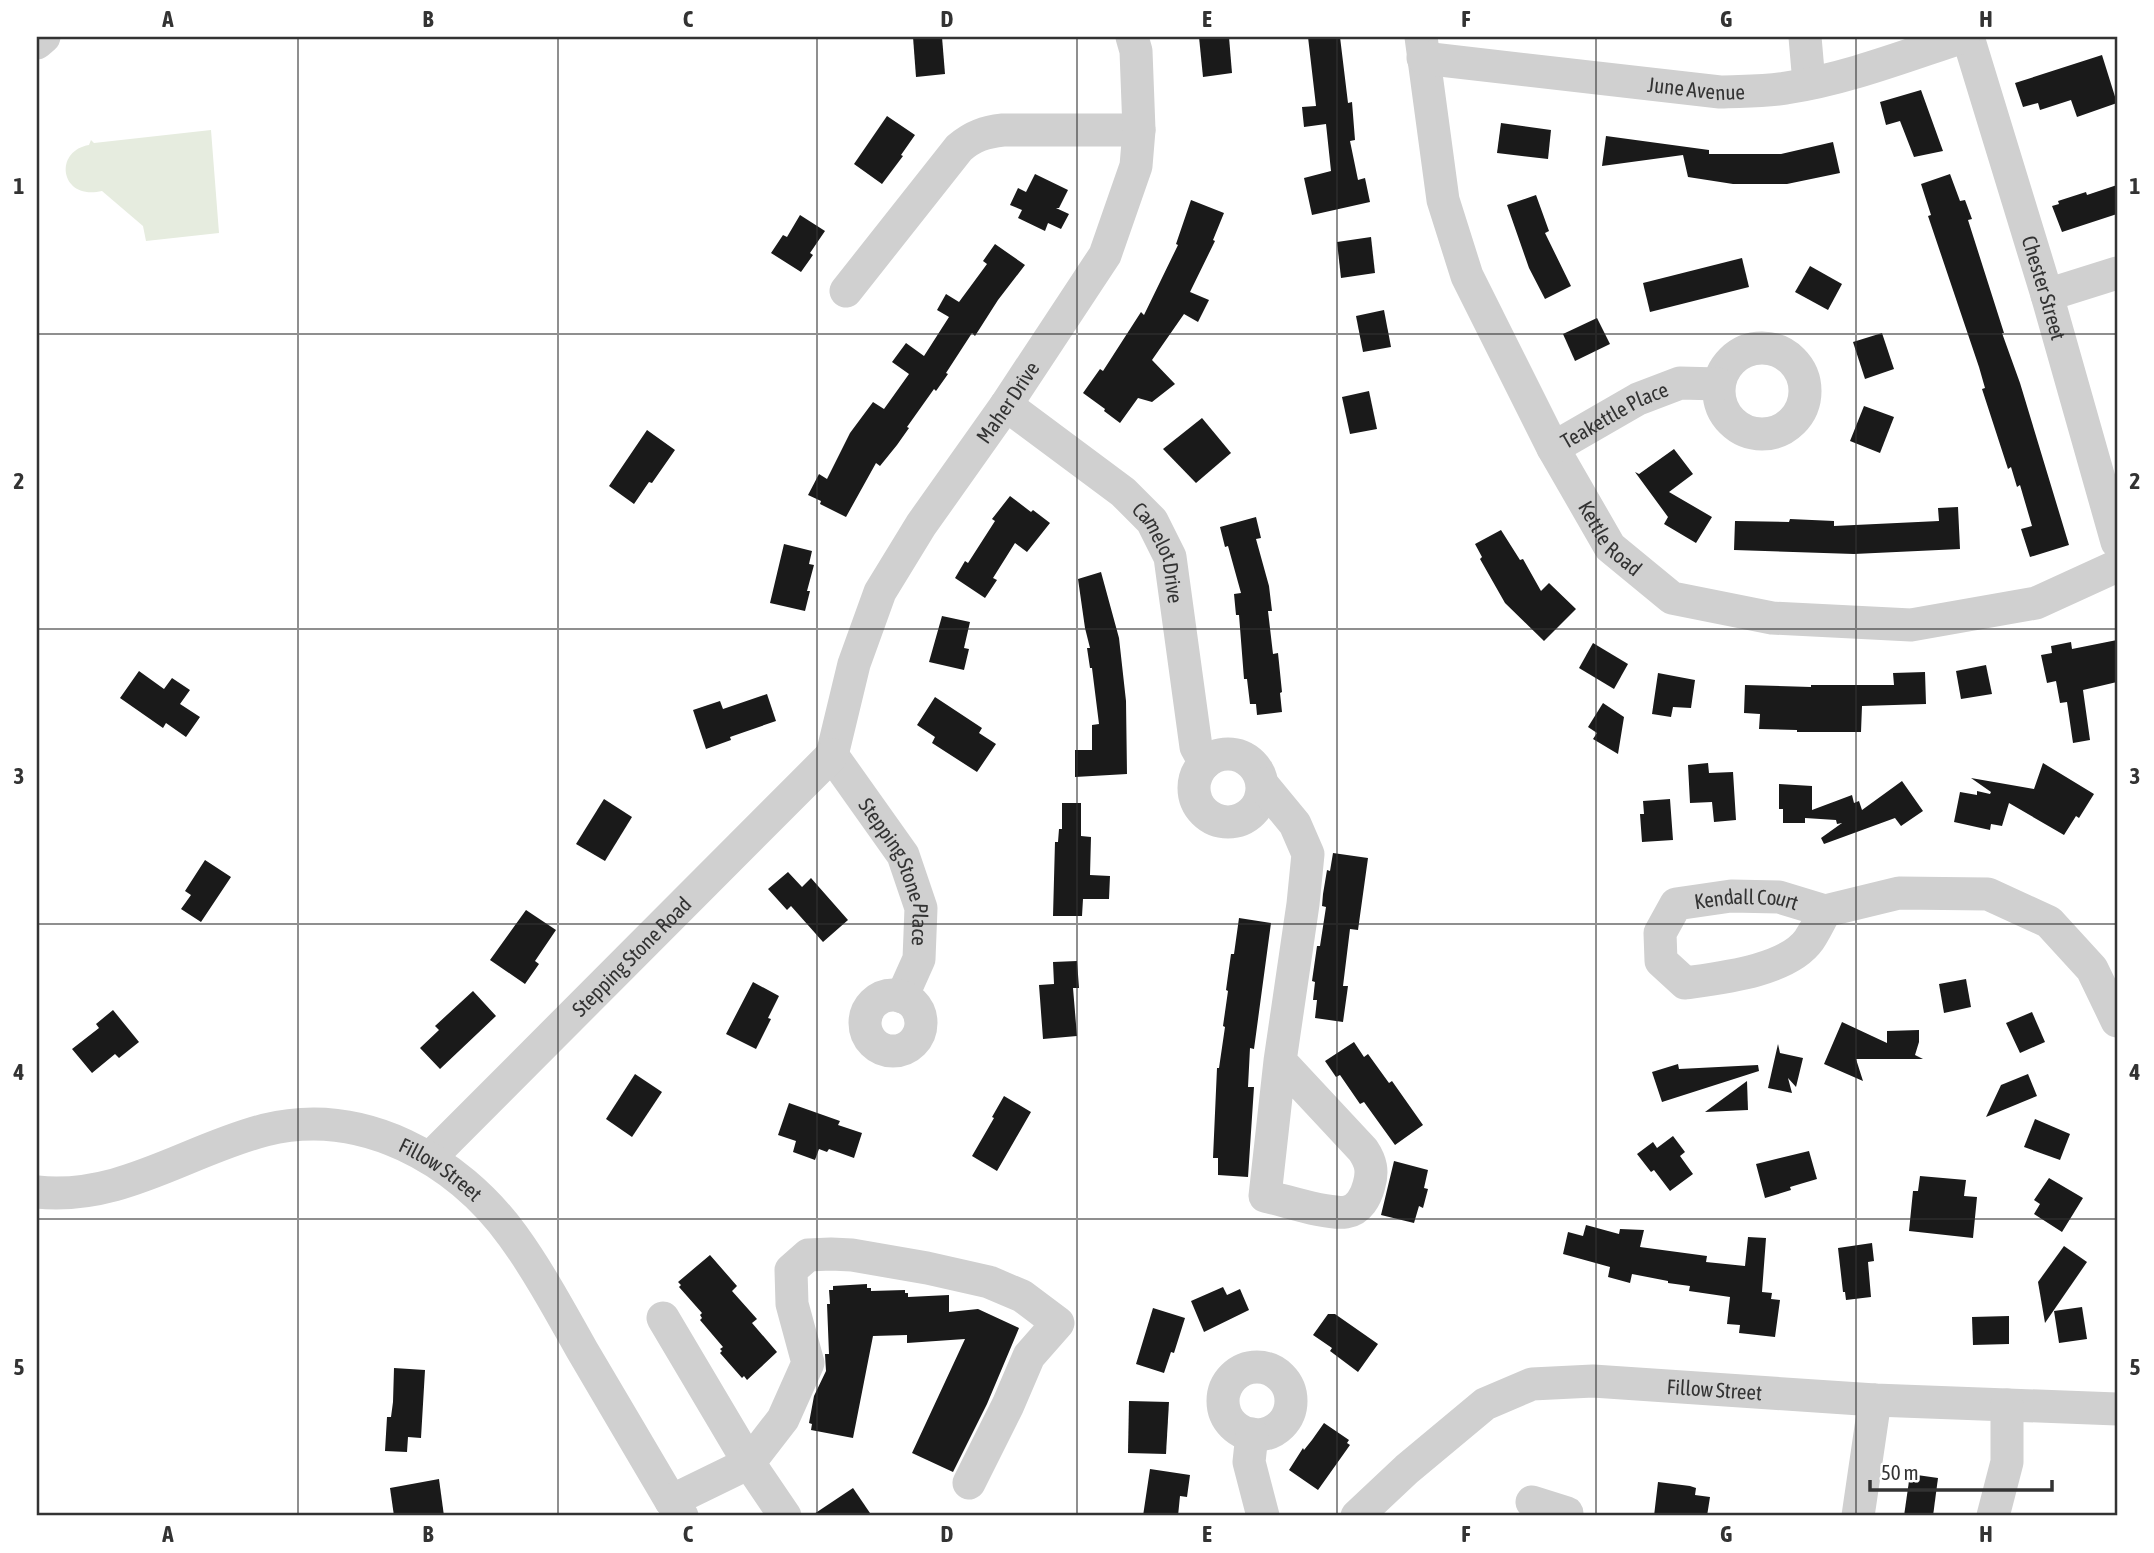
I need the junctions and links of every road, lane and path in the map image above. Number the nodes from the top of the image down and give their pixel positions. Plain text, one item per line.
1 (44, 37) edge
2 (1132, 37) edge
3 (1805, 37) edge
4 (1966, 37) edge
5 (37, 43) edge
6 (1422, 47) edge
7 (1810, 83) junction
8 (1139, 130) junction
9 (2117, 273) edge
10 (846, 292) dead end
11 (2048, 295) junction
12 (1719, 384) dead end
13 (1006, 405) junction
14 (1553, 448) junction
15 (2117, 542) edge
16 (2117, 566) edge
17 (832, 755) junction
18 (1206, 762) junction
19 (1262, 784) junction
20 (1825, 911) dead end
21 (902, 997) dead end
22 (2117, 1021) edge
23 (1280, 1061) dead end
24 (430, 1158) junction
25 (37, 1192) edge
26 (663, 1318) dead end
27 (1875, 1400) junction
28 (2007, 1405) junction
29 (2117, 1409) edge
30 (1252, 1434) dead end
31 (749, 1463) junction
32 (969, 1483) dead end
33 (1532, 1502) dead end
34 (676, 1509) edge
35 (785, 1516) edge
36 (1263, 1516) edge
37 (1357, 1516) edge
38 (1567, 1516) edge
39 (1857, 1516) edge
40 (1993, 1516) edge

1 - 5 street
2 - 8 street, Maher Drive
3 - 7 street
4 - 7 street, June Avenue
4 - 11 street, Chester Street
6 - 7 street, June Avenue
6 - 14 street, Kettle Road
8 - 10 street
8 - 13 street, Maher Drive
9 - 11 street
11 - 15 street, Chester Street
12 - 14 street, Teakettle Place
13 - 17 street, Maher Drive
13 - 18 street, Camelot Drive
14 - 16 street, Kettle Road
17 - 21 street, Stepping Stone Place
17 - 24 street, Stepping Stone Road
18 - 19 street
18 - 19 street
19 - 23 street
20 - 22 street, Kendall Court
24 - 25 street, Fillow Street
24 - 34 street, Fillow Street
26 - 31 street
27 - 28 street, Fillow Street
27 - 37 street, Fillow Street
27 - 39 street
28 - 29 street, Fillow Street
28 - 40 street
30 - 36 street
31 - 32 street
31 - 34 street
31 - 35 street
33 - 38 street

